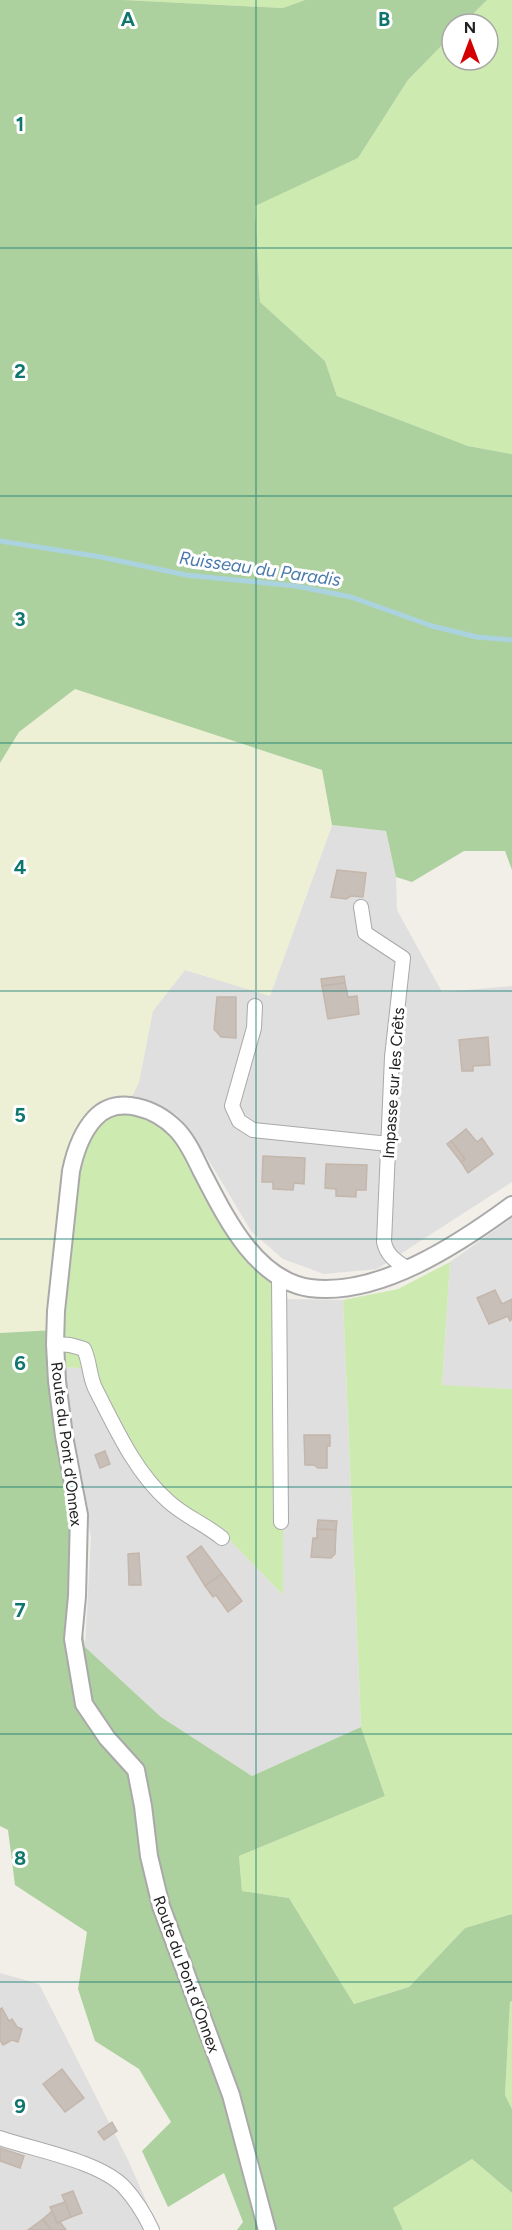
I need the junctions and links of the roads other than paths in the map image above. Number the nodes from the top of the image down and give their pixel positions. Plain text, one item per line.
1 (361, 907) dead end
2 (255, 1006) dead end
3 (389, 1144) junction
4 (512, 1205) edge
5 (408, 1269) junction
6 (279, 1276) junction
7 (55, 1344) junction
8 (281, 1522) dead end
9 (222, 1538) dead end
10 (0, 2139) edge
11 (152, 2230) edge
12 (267, 2230) edge

1 - 3 street, Impasse sur les Crêts
2 - 3 street
3 - 5 street, Impasse sur les Crêts
4 - 5 street, Route du Pont d'Onnex
5 - 6 street, Route du Pont d'Onnex
6 - 7 street, Route du Pont d'Onnex
6 - 8 street
7 - 9 street
7 - 12 street, Route du Pont d'Onnex
10 - 11 street

